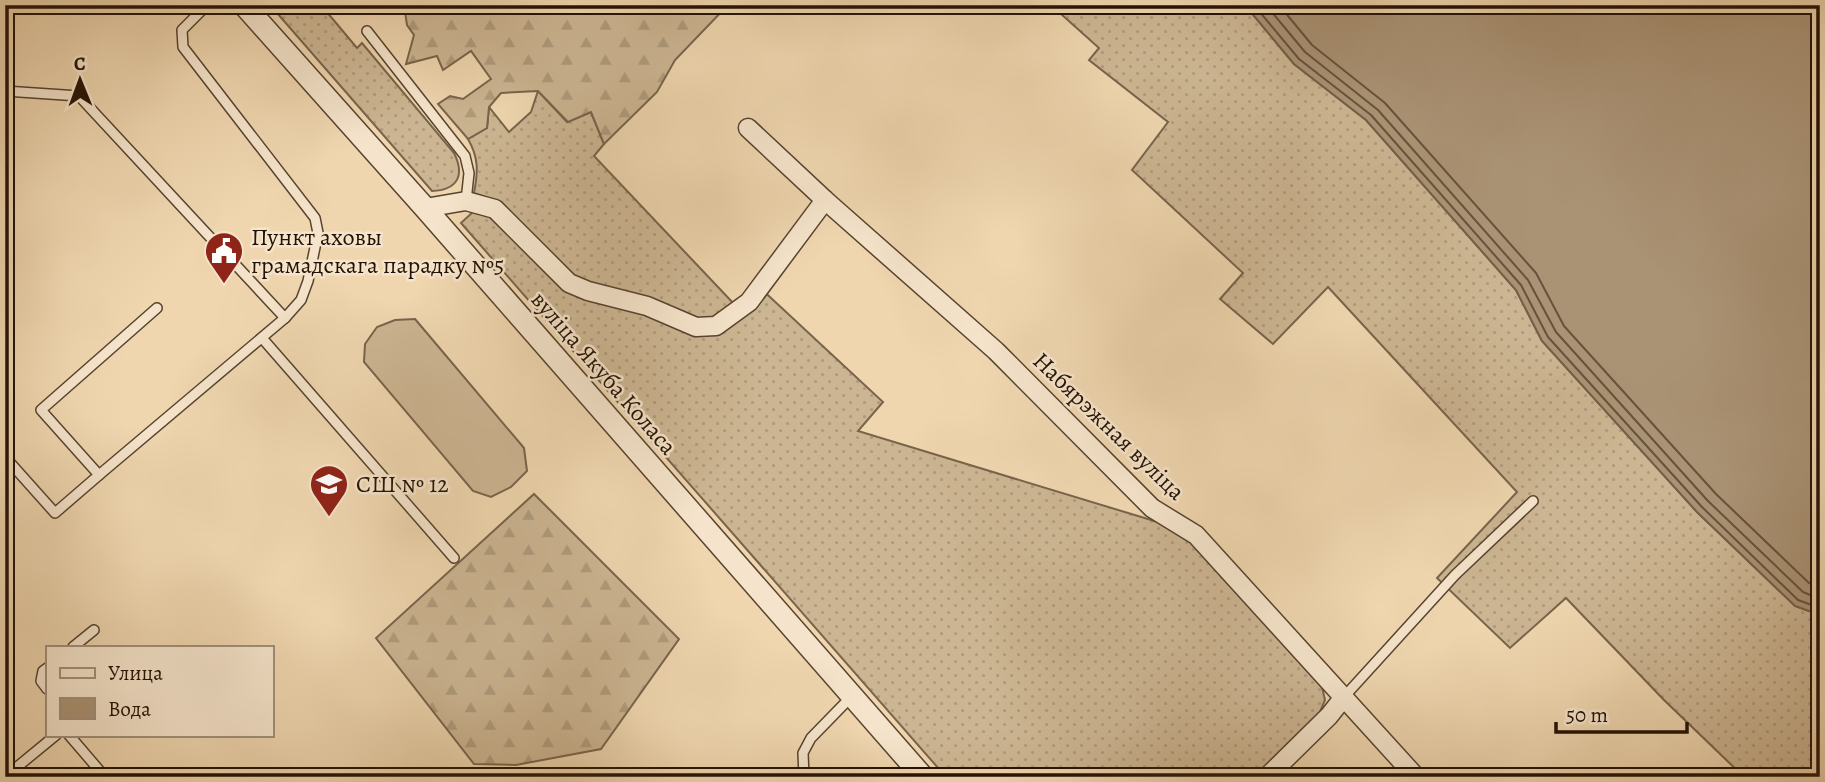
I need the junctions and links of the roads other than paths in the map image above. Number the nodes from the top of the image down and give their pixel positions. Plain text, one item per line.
1 (207, 5) edge
2 (244, 5) edge
3 (367, 30) dead end
4 (5, 91) edge
5 (748, 128) dead end
6 (825, 200) junction
7 (466, 201) junction
8 (425, 208) junction
9 (157, 308) dead end
10 (285, 318) junction
11 (262, 338) junction
12 (5, 457) edge
13 (99, 475) junction
14 (1533, 501) dead end
15 (454, 558) dead end
16 (94, 630) dead end
17 (74, 646) edge
18 (46, 669) edge
19 (46, 688) edge
20 (852, 695) junction
21 (1344, 696) junction
22 (55, 736) edge
23 (70, 736) edge
24 (5, 766) edge
25 (105, 777) edge
26 (804, 777) edge
27 (923, 777) edge
28 (1267, 777) edge
29 (1416, 777) edge

1 - 10 lane
2 - 8 street, вуліца Якуба Коласа
3 - 7 lane
4 - 10 lane
5 - 6 street, Набярэжная вуліца
6 - 7 street
6 - 21 street, Набярэжная вуліца
7 - 8 street
8 - 20 street, вуліца Якуба Коласа
9 - 13 lane
10 - 11 lane
11 - 13 lane
11 - 15 lane
12 - 13 lane
14 - 21 lane
16 - 17 lane
18 - 19 lane
20 - 26 lane
20 - 27 street, вуліца Якуба Коласа
21 - 28 street
21 - 29 street, Набярэжная вуліца
22 - 24 lane
23 - 25 lane

